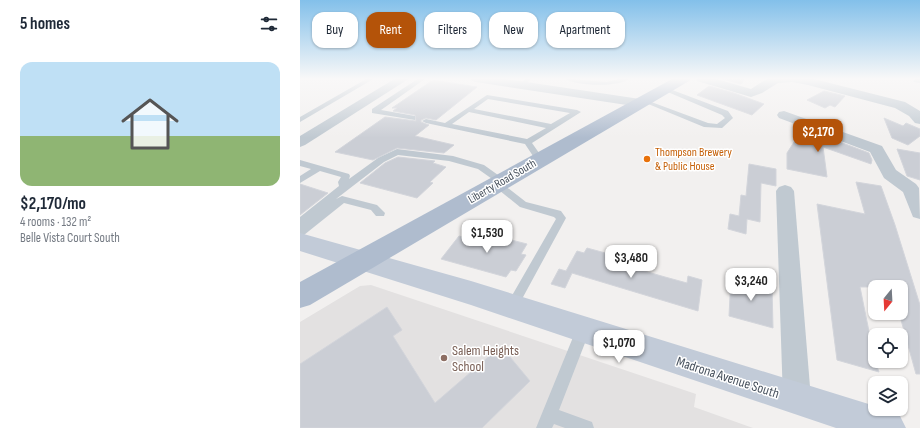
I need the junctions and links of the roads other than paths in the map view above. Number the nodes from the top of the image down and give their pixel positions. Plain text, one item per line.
1 (338, 98) edge
2 (362, 98) edge
3 (372, 98) edge
4 (394, 98) edge
5 (487, 98) edge
6 (494, 98) edge
7 (620, 98) edge
8 (649, 98) edge
9 (687, 98) edge
10 (873, 98) edge
11 (642, 102) junction
12 (468, 110) junction
13 (784, 115) dead end
14 (412, 118) dead end
15 (300, 120) edge
16 (920, 120) edge
17 (426, 121) dead end
18 (446, 125) junction
19 (553, 127) junction
20 (300, 135) edge
21 (300, 142) edge
22 (528, 142) junction
23 (540, 160) junction
24 (300, 163) edge
25 (319, 168) junction
26 (300, 180) edge
27 (500, 183) junction
28 (344, 187) junction
29 (785, 191) dead end
30 (920, 212) edge
31 (380, 213) dead end
32 (300, 223) edge
33 (300, 232) edge
34 (300, 242) edge
35 (363, 261) junction
36 (300, 296) edge
37 (512, 306) junction
38 (582, 330) junction
39 (797, 399) junction
40 (546, 421) edge
41 (878, 426) edge
42 (586, 428) edge

1 - 15 lane
2 - 20 street
3 - 21 street
4 - 14 lane
5 - 12 lane
6 - 19 lane
7 - 11 street
8 - 11 main road, Liberty Road South
9 - 11 lane
10 - 16 street
11 - 23 main road, Liberty Road South
12 - 18 lane
12 - 19 lane
13 - 30 street
17 - 18 lane
18 - 22 lane
19 - 22 lane
22 - 23 lane
23 - 27 main road, Liberty Road South
24 - 25 lane
25 - 26 lane
25 - 28 lane
27 - 28 lane
27 - 35 main road, Liberty Road South
27 - 37 lane
28 - 32 lane
29 - 39 street
31 - 33 lane
34 - 35 main road, Madrona Avenue South
35 - 36 main road, Liberty Road South
35 - 37 main road, Madrona Avenue South
37 - 38 main road, Madrona Avenue South
38 - 39 main road, Madrona Avenue South
38 - 40 lane
39 - 41 main road, Madrona Avenue South
40 - 42 lane

